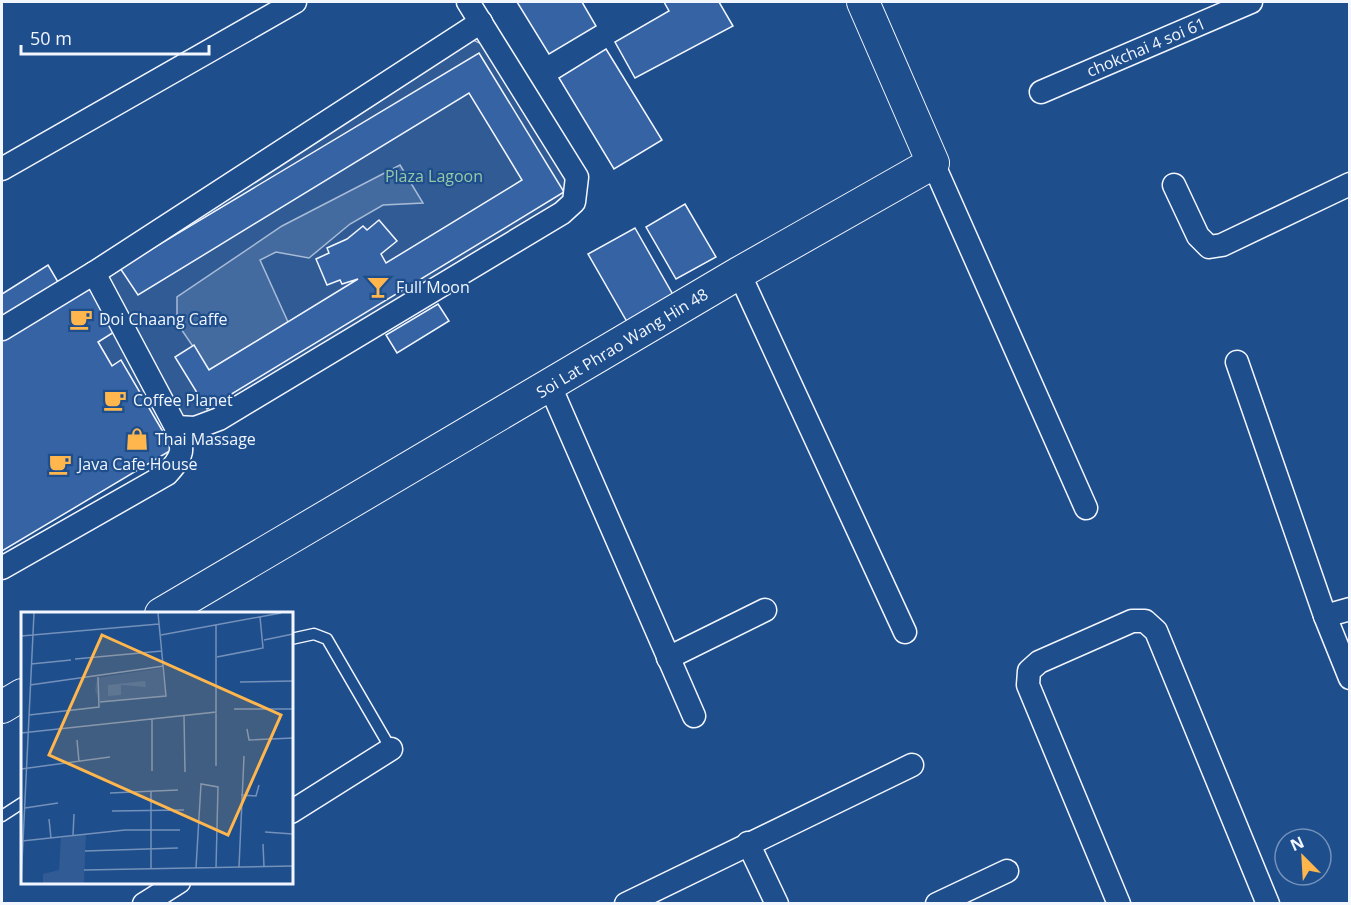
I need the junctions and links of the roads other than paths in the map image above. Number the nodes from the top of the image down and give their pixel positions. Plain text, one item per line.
1 (295, 2) edge
2 (468, 2) edge
3 (863, 2) edge
4 (1251, 2) edge
5 (481, 22) junction
6 (1041, 92) dead end
7 (933, 163) junction
8 (2, 170) edge
9 (1350, 184) edge
10 (1174, 185) dead end
11 (94, 273) junction
12 (739, 273) junction
13 (2, 329) edge
14 (1237, 362) dead end
15 (550, 386) junction
16 (176, 427) junction
17 (1086, 508) dead end
18 (2, 568) edge
19 (1350, 609) edge
20 (765, 610) dead end
21 (164, 612) edge
22 (1325, 616) junction
23 (905, 632) dead end
24 (292, 639) edge
25 (668, 658) junction
26 (1350, 678) edge
27 (21, 696) edge
28 (2, 708) edge
29 (694, 716) dead end
30 (391, 749) joint
31 (912, 765) dead end
32 (21, 804) edge
33 (292, 811) edge
34 (2, 816) edge
35 (748, 843) junction
36 (1007, 871) dead end
37 (176, 884) edge
38 (144, 903) edge
39 (626, 903) edge
40 (777, 903) edge
41 (937, 903) edge
42 (1119, 903) edge
43 (1268, 903) edge

1 - 8 street
2 - 5 street
3 - 7 street
4 - 6 street, chokchai 4 soi 61
5 - 11 street
5 - 16 street
7 - 12 street, Soi Lat Phrao Wang Hin 48
7 - 17 street
9 - 10 street
11 - 13 street
11 - 16 street
12 - 15 street, Soi Lat Phrao Wang Hin 48
12 - 23 street
14 - 22 street
15 - 21 street, Soi Lat Phrao Wang Hin 48
15 - 25 street
16 - 18 street
19 - 22 street
20 - 25 street
22 - 26 street
24 - 30 lane
25 - 29 street
27 - 28 street
30 - 33 street
31 - 35 street
32 - 34 lane
35 - 39 street
35 - 40 street
36 - 41 street
37 - 38 street
42 - 43 street

